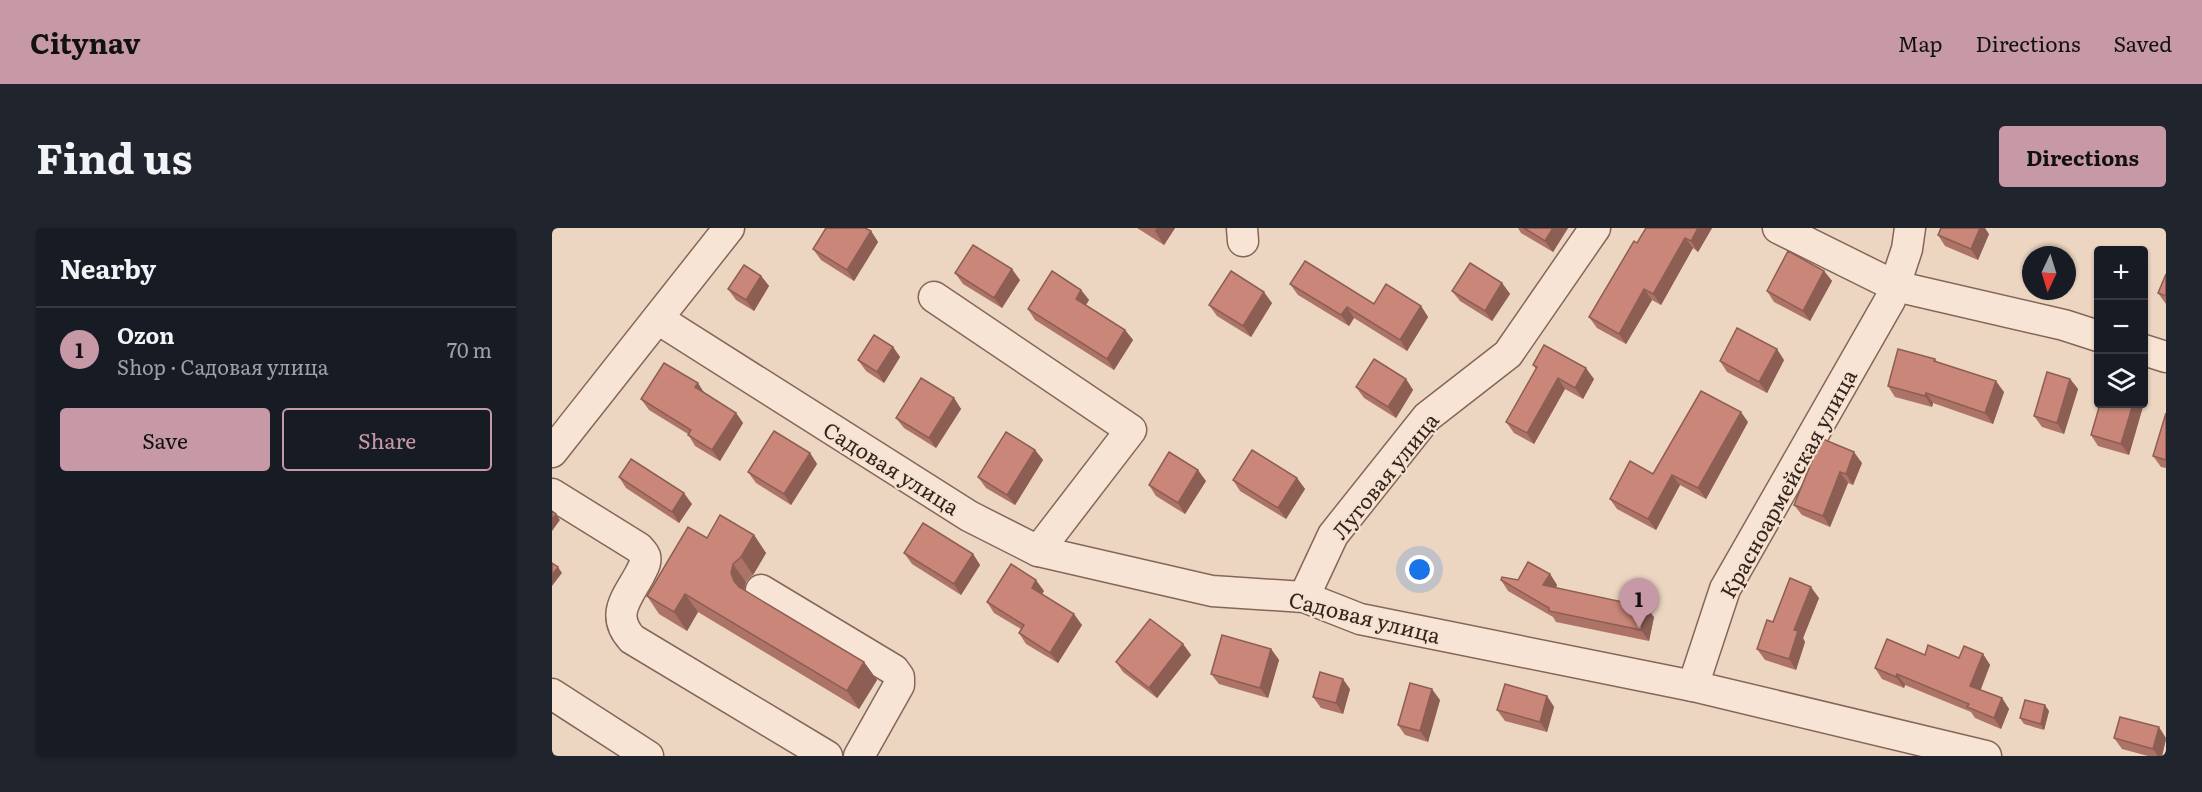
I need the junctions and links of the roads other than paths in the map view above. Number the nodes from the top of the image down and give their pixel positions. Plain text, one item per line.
1 (729, 228) edge
2 (1595, 228) edge
3 (1778, 228) edge
4 (1910, 228) edge
5 (1895, 286) junction
6 (934, 297) dead end
7 (658, 318) junction
8 (2094, 335) edge
9 (2148, 351) edge
10 (2166, 357) edge
11 (552, 452) edge
12 (552, 494) edge
13 (1038, 551) junction
14 (761, 590) dead end
15 (1304, 597) junction
16 (1693, 686) junction
17 (552, 694) edge
18 (648, 756) edge
19 (827, 756) edge
20 (859, 756) edge
21 (1986, 756) edge

1 - 7 street
2 - 15 street, Луговая улица
3 - 5 street
4 - 5 street, Красноармейская улица
5 - 8 street
5 - 16 street, Красноармейская улица
6 - 13 street
7 - 11 street
7 - 13 street, Садовая улица
9 - 10 street
12 - 19 street
13 - 15 street, Садовая улица
14 - 20 street
15 - 16 street, Садовая улица
16 - 21 street, Садовая улица
17 - 18 street

